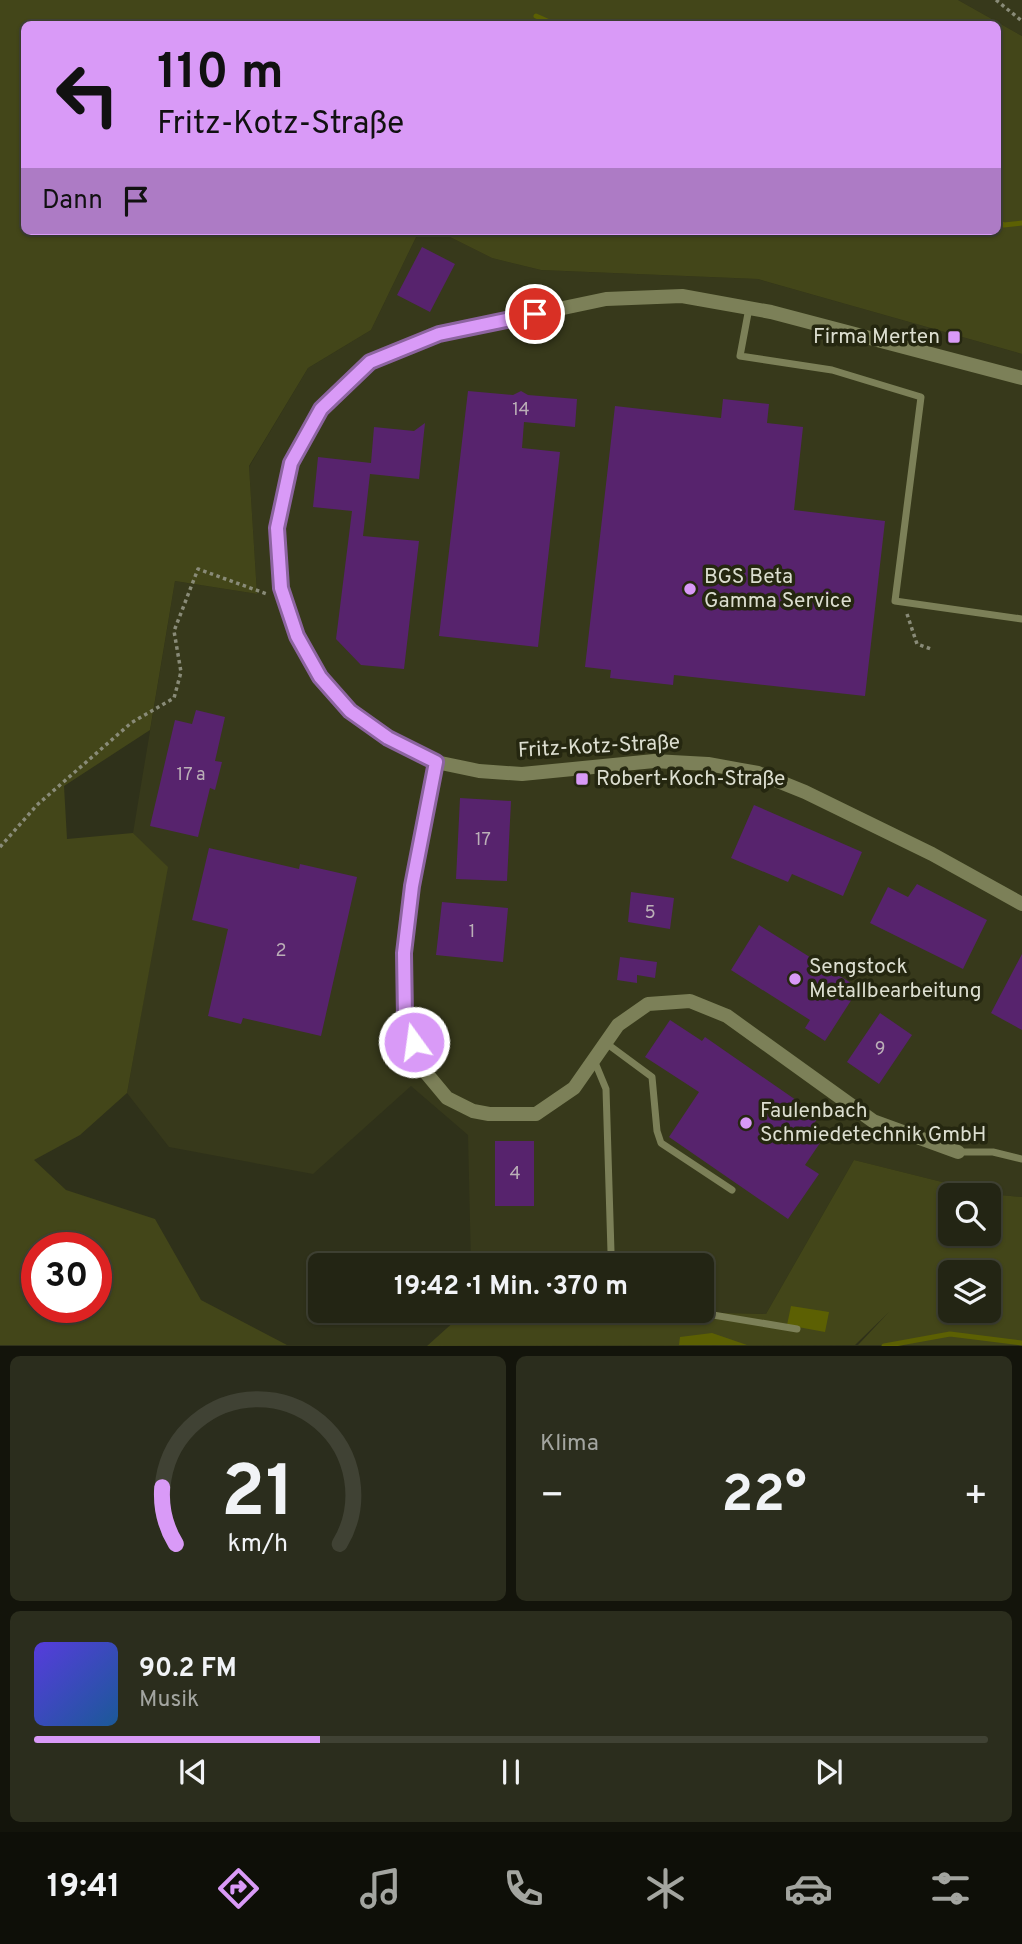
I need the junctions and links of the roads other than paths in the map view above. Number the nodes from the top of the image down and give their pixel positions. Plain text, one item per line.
1 (748, 307) junction
2 (1022, 378) edge
3 (1022, 619) edge
4 (436, 762) junction
5 (1022, 904) edge
6 (606, 1042) junction
7 (594, 1059) junction
8 (958, 1152) joint
9 (1022, 1160) edge
10 (732, 1190) dead end
11 (612, 1253) edge
12 (714, 1315) edge
13 (797, 1329) dead end

1 - 2 street, Fritz-Kotz-Straße
1 - 3 lane
1 - 4 street, Fritz-Kotz-Straße
4 - 5 street, Fritz-Kotz-Straße
4 - 7 street
6 - 7 street
6 - 8 street
6 - 10 lane
7 - 11 lane
8 - 9 lane
12 - 13 lane

